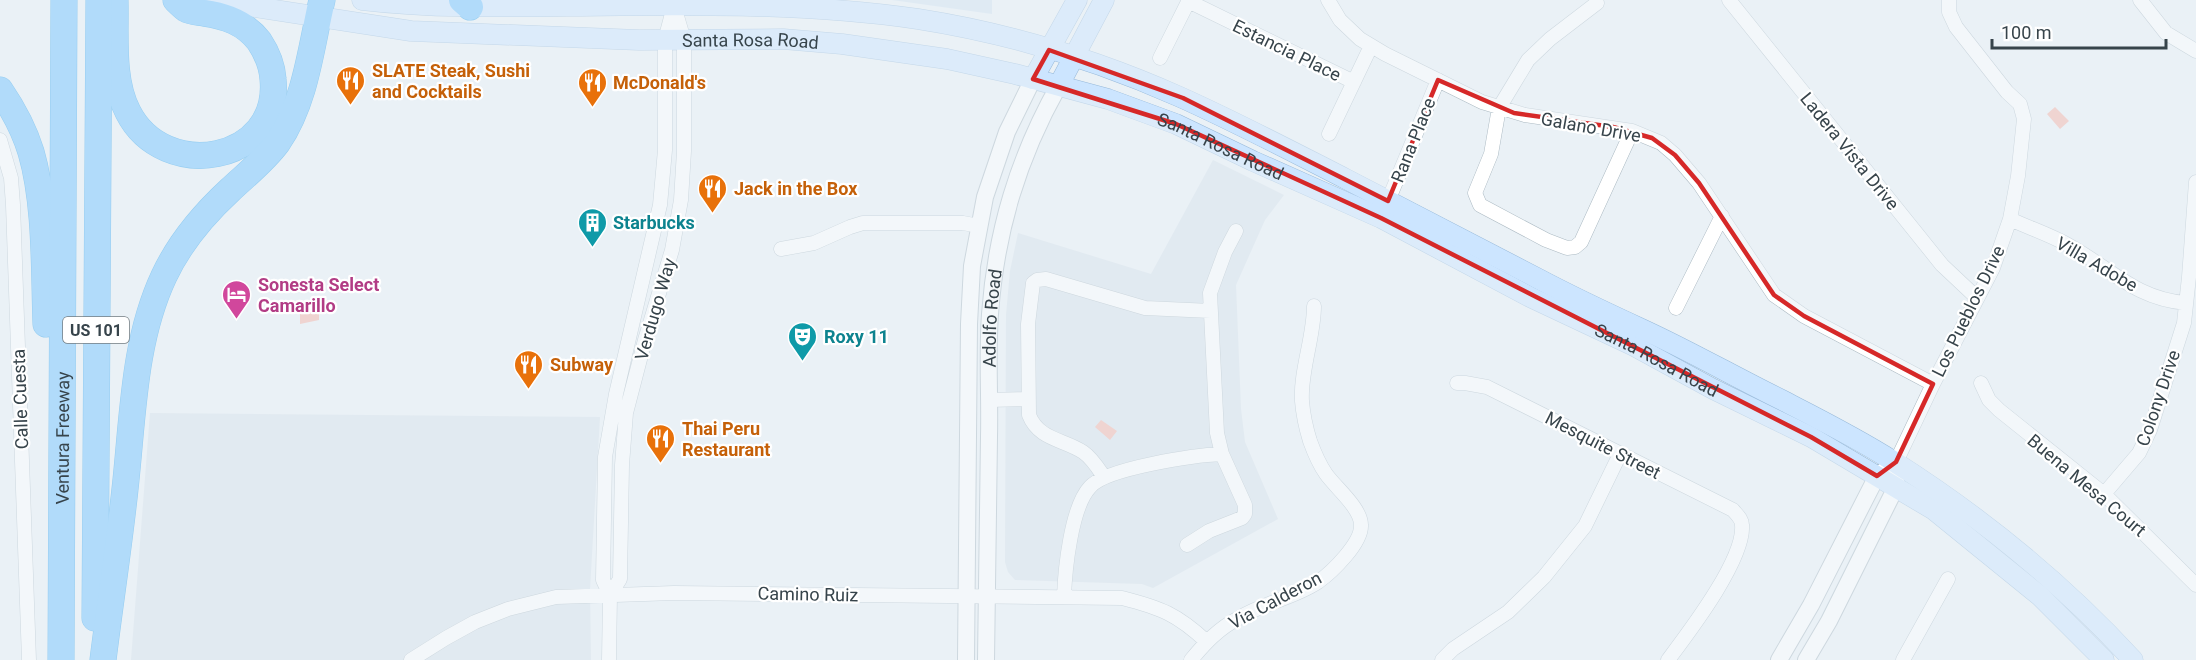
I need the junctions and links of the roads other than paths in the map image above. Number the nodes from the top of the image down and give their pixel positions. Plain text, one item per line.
1 (59, 0) edge
2 (64, 0) edge
3 (99, 0) edge
4 (115, 0) edge
5 (176, 0) edge
6 (210, 0) edge
7 (362, 0) edge
8 (1077, 0) edge
9 (1104, 0) edge
10 (1328, 0) edge
11 (1729, 0) edge
12 (1949, 0) edge
13 (2140, 0) edge
14 (1189, 1) edge
15 (1597, 3) dead end
16 (466, 4) edge
17 (674, 6) junction
18 (320, 9) edge
19 (674, 40) junction
20 (1371, 46) junction
21 (63, 47) junction
22 (1049, 50) junction
23 (2196, 51) edge
24 (1074, 57) junction
25 (1160, 58) dead end
26 (1033, 79) junction
27 (1438, 80) junction
28 (1354, 82) junction
29 (1059, 86) junction
30 (0, 90) edge
31 (1499, 108) junction
32 (1632, 131) junction
33 (1329, 134) dead end
34 (0, 140) edge
35 (2196, 182) edge
36 (1388, 201) junction
37 (1722, 216) junction
38 (2010, 219) junction
39 (979, 226) junction
40 (1236, 231) dead end
41 (781, 249) dead end
42 (1976, 297) junction
43 (2186, 303) junction
44 (1314, 306) dead end
45 (1676, 308) dead end
46 (1211, 311) junction
47 (1457, 383) dead end
48 (1981, 383) dead end
49 (1933, 384) junction
50 (1028, 399) junction
51 (989, 400) junction
52 (1222, 454) junction
53 (1620, 454) junction
54 (1896, 462) junction
55 (1877, 476) junction
56 (1104, 477) junction
57 (1896, 487) junction
58 (2104, 494) junction
59 (62, 496) junction
60 (1187, 544) dead end
61 (1948, 579) dead end
62 (2196, 585) edge
63 (610, 595) junction
64 (966, 597) junction
65 (987, 597) junction
66 (1064, 597) junction
67 (1207, 642) junction
68 (28, 660) edge
69 (61, 660) edge
70 (94, 660) edge
71 (103, 660) edge
72 (411, 660) edge
73 (609, 660) edge
74 (966, 660) edge
75 (986, 660) edge
76 (1191, 660) edge
77 (1442, 660) edge
78 (1668, 660) edge
79 (1779, 660) edge
80 (1806, 660) edge
81 (1903, 660) edge
82 (2104, 660) edge
83 (2133, 660) edge

1 - 21 highway
2 - 21 highway, Ventura Freeway / US 101
3 - 70 highway, Ventura Freeway / US 101
4 - 5 highway
6 - 18 main road, Santa Rosa Road
7 - 16 main road, Santa Rosa Road
8 - 22 main road, Adolfo Road
9 - 24 main road, Adolfo Road
10 - 20 street, Galano Drive
11 - 42 street, Ladera Vista Drive
12 - 38 street, Los Pueblos Drive
13 - 23 street
14 - 25 street, Estancia Place
14 - 28 street, Estancia Place
15 - 31 street
16 - 17 main road, Santa Rosa Road
17 - 19 street, Verdugo Way
17 - 22 main road, Santa Rosa Road
18 - 19 main road, Santa Rosa Road
18 - 71 highway
19 - 26 main road, Santa Rosa Road
19 - 63 street, Verdugo Way
19 - 63 street, Verdugo Way
20 - 27 street, Galano Drive
20 - 28 street, Estancia Place
21 - 59 highway, Ventura Freeway / US 101
22 - 24 main road, Santa Rosa Road
22 - 26 main road, Adolfo Road
24 - 29 main road, Adolfo Road
24 - 36 main road, Santa Rosa Road
26 - 29 main road, Santa Rosa Road
26 - 39 street, Adolfo Road
27 - 31 street, Galano Drive
27 - 36 street, Rana Place
28 - 33 street, Estancia Place
29 - 51 street, Adolfo Road
29 - 55 main road, Santa Rosa Road
30 - 59 highway
31 - 32 street, Galano Drive
31 - 32 street
32 - 37 street, Galano Drive
34 - 68 street, Calle Cuesta
35 - 43 street, Colony Drive
36 - 54 main road, Santa Rosa Road
37 - 45 street
37 - 49 street, Galano Drive
38 - 42 street, Los Pueblos Drive
38 - 43 street, Villa Adobe
39 - 41 street
39 - 64 street, Adolfo Road
40 - 46 street
42 - 49 street, Los Pueblos Drive
43 - 58 street, Colony Drive
44 - 67 street, Via Calderon
46 - 50 street
46 - 52 street
47 - 53 street, Mesquite Street
48 - 58 street, Buena Mesa Court
49 - 54 street, Los Pueblos Drive
50 - 51 street
50 - 56 street
51 - 65 street, Adolfo Road
52 - 56 street
52 - 60 street
53 - 77 street
53 - 78 street, Mesquite Street
54 - 55 street, Los Pueblos Drive
54 - 57 street, Los Pueblos Drive
54 - 83 main road, Santa Rosa Road
55 - 57 main road, Santa Rosa Road
55 - 79 street, Los Pueblos Drive
56 - 66 street
57 - 80 street, Los Pueblos Drive
57 - 82 main road, Santa Rosa Road
58 - 62 street, Buena Mesa Court
59 - 69 highway, Ventura Freeway / US 101
61 - 81 street
63 - 64 street, Camino Ruiz
63 - 72 street, Camino Ruiz
63 - 73 street, Verdugo Way
64 - 65 street, Camino Ruiz
64 - 74 street, Adolfo Road
65 - 66 street, Camino Ruiz
65 - 75 street, Adolfo Road
66 - 67 street, Camino Ruiz
67 - 76 street, Via Calderon

